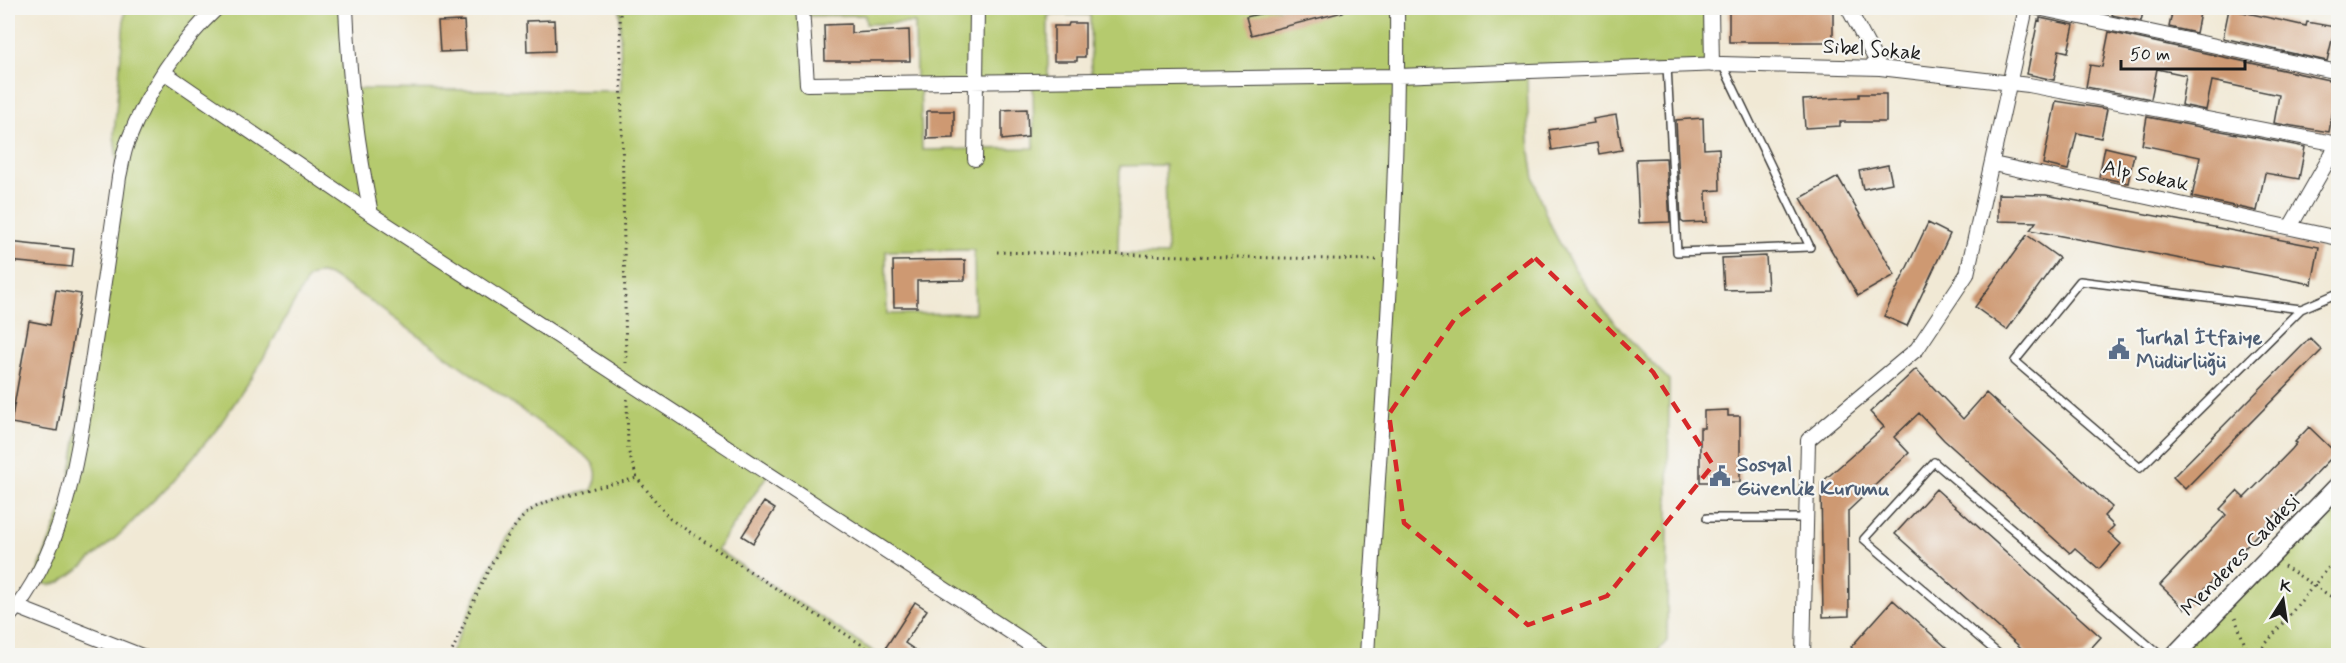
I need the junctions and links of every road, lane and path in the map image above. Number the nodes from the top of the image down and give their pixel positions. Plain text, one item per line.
1 (217, 8) edge
2 (345, 8) edge
3 (620, 8) edge
4 (802, 8) edge
5 (977, 8) edge
6 (1397, 8) edge
7 (1711, 8) edge
8 (1848, 8) edge
9 (2026, 8) edge
10 (2038, 8) edge
11 (1717, 65) junction
12 (1667, 66) junction
13 (1880, 68) junction
14 (2338, 72) edge
15 (165, 73) junction
16 (1398, 76) junction
17 (976, 81) junction
18 (2010, 83) junction
19 (2338, 144) edge
20 (975, 159) dead end
21 (1993, 164) junction
22 (371, 214) junction
23 (2290, 227) junction
24 (2338, 238) edge
25 (997, 252) dead end
26 (1390, 260) junction
27 (2338, 292) edge
28 (2301, 309) junction
29 (627, 381) junction
30 (637, 478) junction
31 (2338, 486) edge
32 (1707, 518) dead end
33 (1806, 518) junction
34 (2270, 556) junction
35 (2338, 556) edge
36 (2314, 585) junction
37 (2228, 600) junction
38 (2338, 601) edge
39 (17, 607) junction
40 (8, 618) edge
41 (2259, 652) junction
42 (2248, 653) junction
43 (142, 656) edge
44 (450, 656) edge
45 (879, 656) edge
46 (1047, 656) edge
47 (1367, 656) edge
48 (1803, 656) edge
49 (2001, 656) edge
50 (2162, 656) edge
51 (2174, 656) edge
52 (2244, 656) edge
53 (2265, 656) edge

1 - 15 street
2 - 22 street
3 - 29 path
4 - 17 street, Sibel Sokak
5 - 17 street
6 - 16 street
7 - 11 street
8 - 13 street
9 - 18 street
10 - 14 street
11 - 12 street, Sibel Sokak
11 - 12 lane
11 - 13 street, Sibel Sokak
12 - 16 street, Sibel Sokak
13 - 18 street, Sibel Sokak
15 - 22 street
15 - 39 street
16 - 17 street, Sibel Sokak
16 - 26 street
17 - 20 street
18 - 19 street, Sibel Sokak
18 - 21 street
19 - 23 street
21 - 23 street, Alp Sokak
21 - 33 street
22 - 29 street
23 - 24 street, Alp Sokak
25 - 26 path
26 - 47 street
27 - 28 lane
28 - 28 lane
29 - 30 path
29 - 46 street
30 - 44 path
30 - 45 path
31 - 34 street, Menderes Caddesi
32 - 33 lane
33 - 48 street
34 - 36 path
34 - 37 street, Menderes Caddesi
35 - 36 path
36 - 38 path
36 - 41 path
37 - 42 path
37 - 51 street, Menderes Caddesi
39 - 40 street
39 - 43 street
41 - 42 path
41 - 53 path
42 - 52 path
49 - 50 lane

